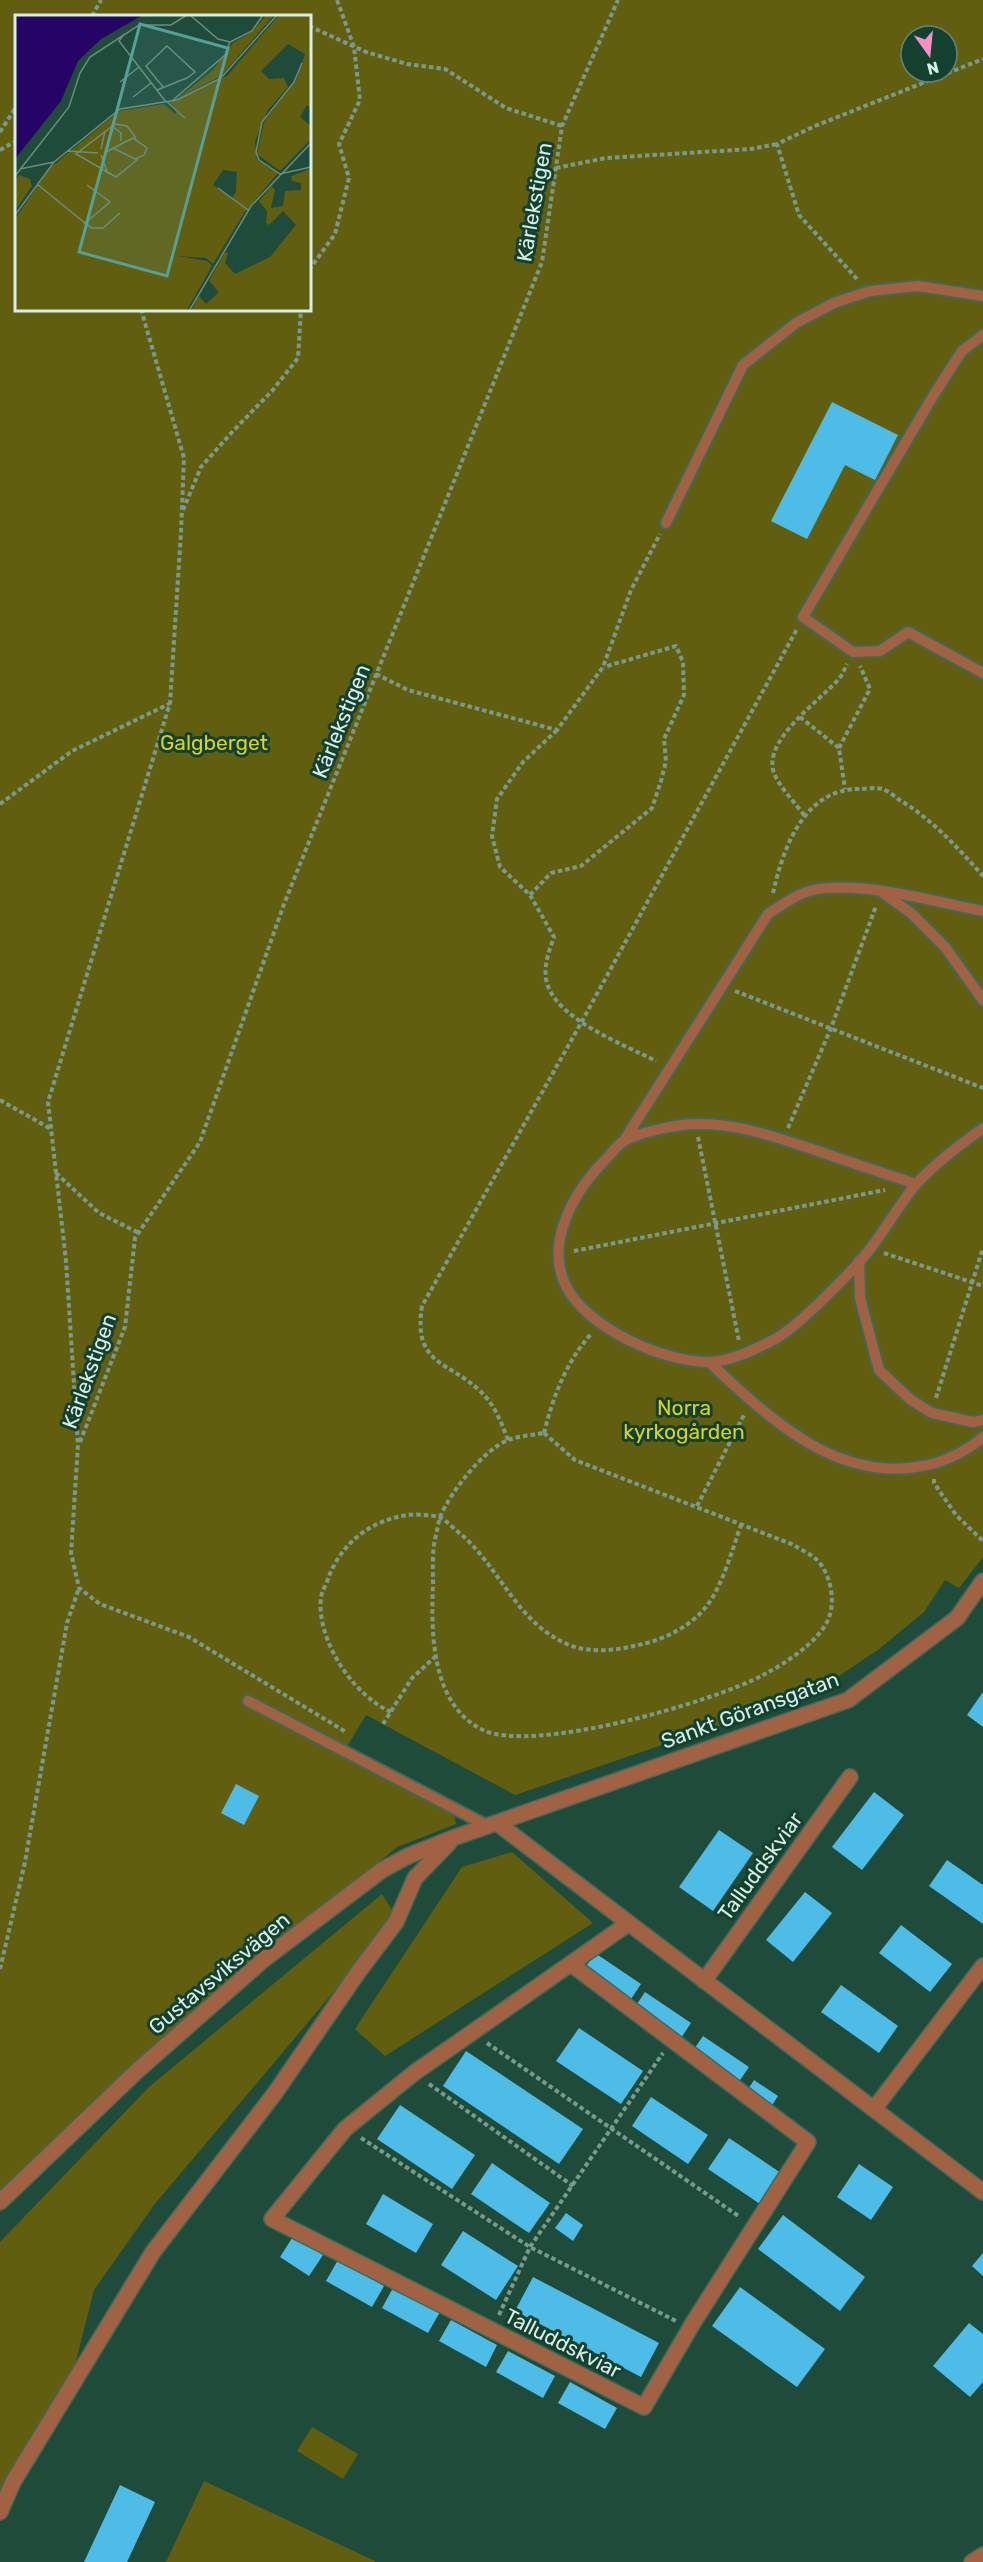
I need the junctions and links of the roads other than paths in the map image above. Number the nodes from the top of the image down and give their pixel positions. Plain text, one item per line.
1 (983, 296) edge
2 (983, 335) edge
3 (666, 523) road end
4 (983, 673) edge
5 (881, 892) junction
6 (983, 911) edge
7 (983, 1000) edge
8 (983, 1128) edge
9 (623, 1142) junction
10 (916, 1184) junction
11 (859, 1261) junction
12 (710, 1362) junction
13 (983, 1420) edge
14 (983, 1437) edge
15 (983, 1581) edge
16 (248, 1701) dead end
17 (850, 1777) dead end
18 (492, 1825) junction
19 (453, 1838) junction
20 (629, 1923) junction
21 (571, 1964) junction
22 (983, 1966) edge
23 (704, 1981) junction
24 (874, 2109) junction
25 (983, 2192) edge
26 (0, 2202) edge
27 (0, 2512) edge
28 (983, 2555) edge
29 (972, 2562) edge

1 - 3 lane
2 - 4 lane
5 - 6 lane
5 - 7 lane
5 - 9 lane
8 - 10 lane
9 - 10 lane
9 - 12 lane
10 - 11 lane
11 - 12 lane
11 - 13 lane
12 - 14 lane
15 - 18 street, Sankt Göransgatan
16 - 18 lane
17 - 23 street, Talluddskviar
18 - 19 street, Gustavsviksvägen
18 - 20 street
19 - 26 street, Gustavsviksvägen
19 - 27 street
20 - 21 street, Talluddskviar
20 - 23 street
21 - 21 street, Talluddskviar
22 - 24 street
23 - 24 street
24 - 25 street
28 - 29 street

